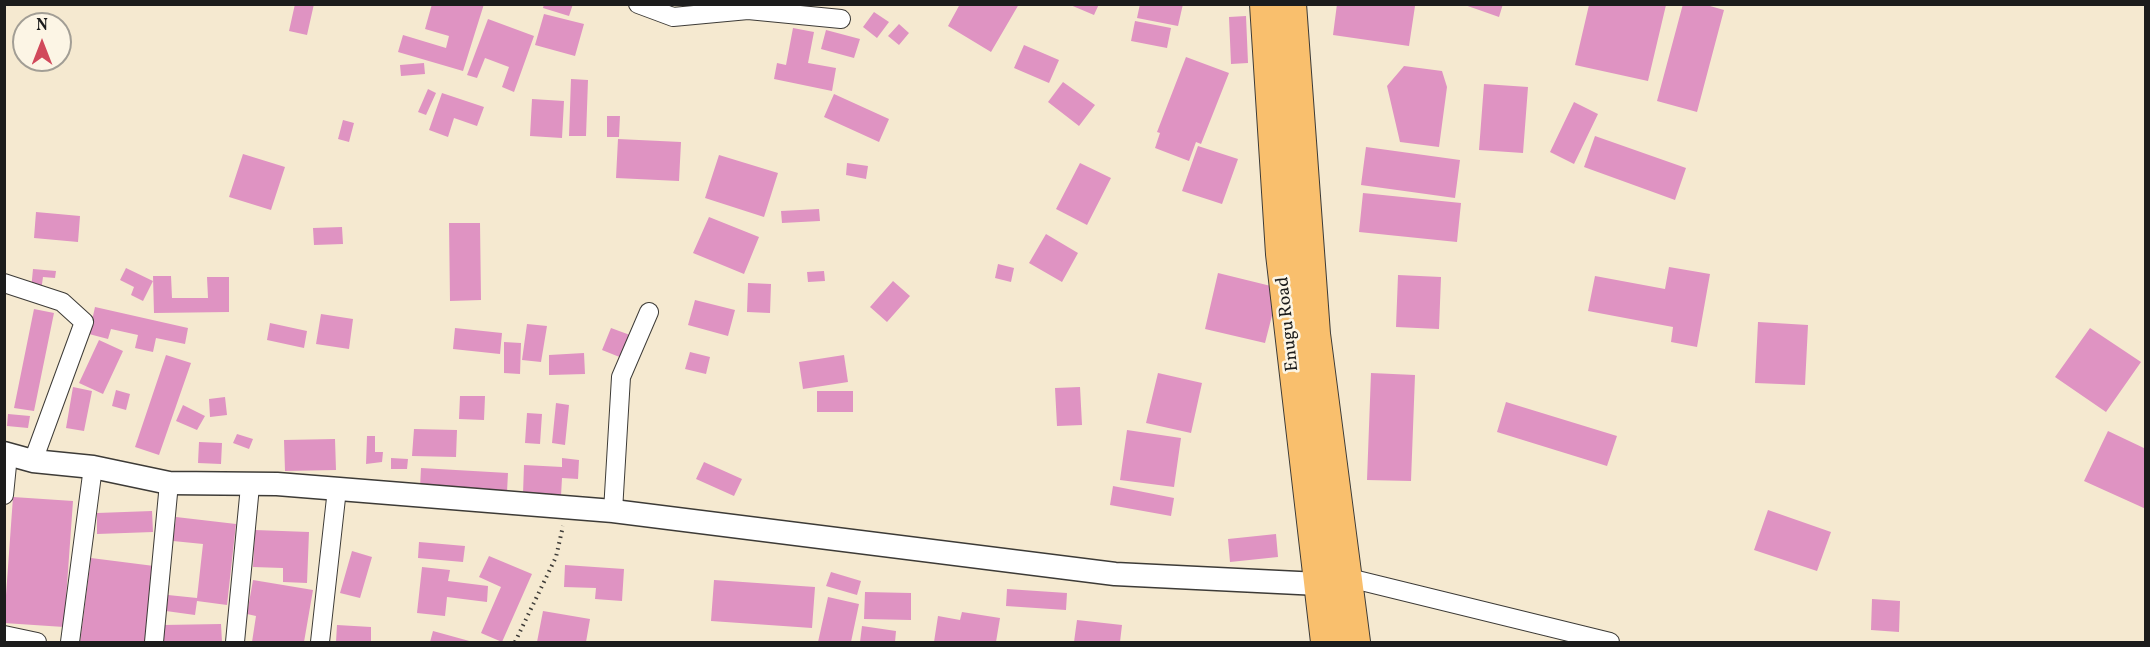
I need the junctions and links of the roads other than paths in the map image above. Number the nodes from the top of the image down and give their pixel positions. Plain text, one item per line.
1 (638, 4) edge
2 (1265, 4) edge
3 (1291, 4) edge
4 (841, 19) dead end
5 (4, 284) edge
6 (649, 312) dead end
7 (6, 454) edge
8 (33, 461) junction
9 (93, 467) junction
10 (169, 483) junction
11 (250, 486) junction
12 (337, 489) junction
13 (4, 495) edge
14 (613, 511) junction
15 (1348, 578) junction
16 (1319, 584) junction
17 (4, 635) edge
18 (36, 642) edge
19 (70, 642) edge
20 (154, 642) edge
21 (234, 642) edge
22 (320, 642) edge
23 (1326, 642) edge
24 (1355, 642) edge
25 (1610, 642) edge

1 - 4 street
2 - 16 main road, Enugu Road
3 - 15 main road
5 - 8 street
6 - 14 street
7 - 8 street
7 - 13 street
8 - 9 street
9 - 10 street
9 - 19 street
10 - 11 street
10 - 20 street
11 - 12 street
11 - 21 street
12 - 14 street
12 - 22 street
14 - 16 street
15 - 16 street
15 - 24 main road
15 - 25 street
16 - 23 main road, Enugu Road
17 - 18 street

